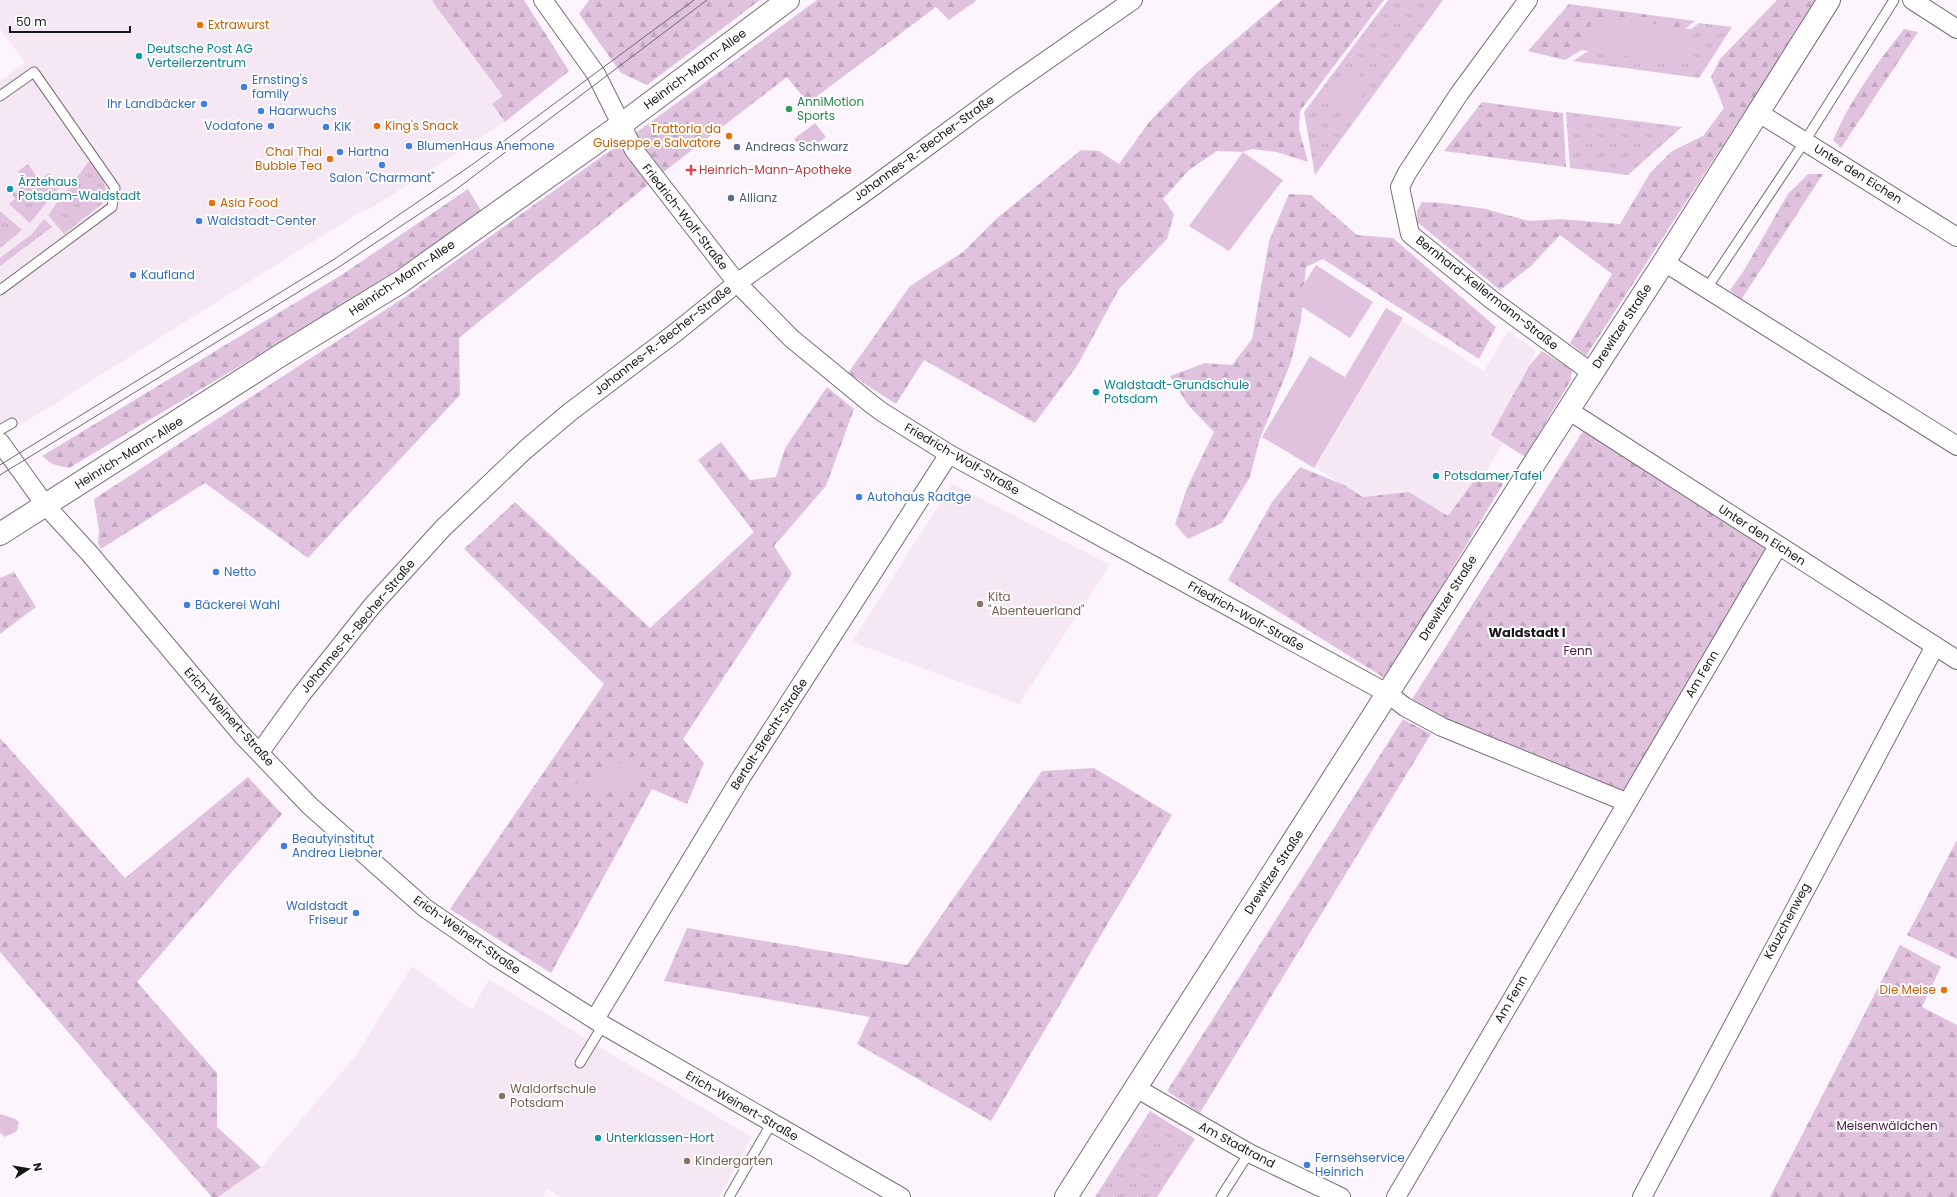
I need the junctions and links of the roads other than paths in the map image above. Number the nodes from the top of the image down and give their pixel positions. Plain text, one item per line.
1 (543, 0) edge
2 (788, 0) edge
3 (1133, 0) edge
4 (1528, 0) edge
5 (1829, 0) edge
6 (1894, 0) edge
7 (1912, 0) edge
8 (1957, 29) edge
9 (0, 96) edge
10 (1759, 113) junction
11 (622, 124) junction
12 (1805, 140) junction
13 (1957, 237) edge
14 (1664, 262) junction
15 (737, 283) junction
16 (1707, 288) junction
17 (0, 290) edge
18 (1592, 373) junction
19 (1568, 410) junction
20 (12, 423) dead end
21 (0, 430) edge
22 (0, 442) edge
23 (1957, 446) edge
24 (949, 454) junction
25 (46, 506) junction
26 (0, 534) edge
27 (1778, 546) junction
28 (1935, 646) junction
29 (1957, 660) edge
30 (1387, 693) junction
31 (260, 752) junction
32 (1626, 802) junction
33 (599, 1022) junction
34 (580, 1063) dead end
35 (1136, 1088) junction
36 (772, 1124) junction
37 (1249, 1153) junction
38 (729, 1197) edge
39 (901, 1197) edge
40 (1066, 1197) edge
41 (1221, 1197) edge
42 (1341, 1197) edge
43 (1396, 1197) edge
44 (1642, 1197) edge

1 - 11 street, Friedrich-Wolf-Straße
2 - 11 street, Heinrich-Mann-Allee
3 - 15 street, Johannes-R.-Becher-Straße
4 - 18 street, Bernhard-Kellermann-Straße
5 - 10 street, Drewitzer Straße
6 - 12 lane
7 - 8 street
9 - 17 lane
10 - 12 street, Unter den Eichen
10 - 14 street, Drewitzer Straße
11 - 15 street, Friedrich-Wolf-Straße
11 - 25 street, Heinrich-Mann-Allee
12 - 13 street, Unter den Eichen
12 - 16 lane
14 - 16 street
14 - 18 street, Drewitzer Straße
15 - 24 street, Friedrich-Wolf-Straße
15 - 31 street, Johannes-R.-Becher-Straße
16 - 23 street
18 - 19 street, Drewitzer Straße
19 - 27 street, Unter den Eichen
19 - 30 street, Drewitzer Straße
20 - 21 lane
22 - 25 street, Erich-Weinert-Straße
24 - 30 street, Friedrich-Wolf-Straße
24 - 33 street, Bertolt-Brecht-Straße
25 - 26 street, Heinrich-Mann-Allee
25 - 31 street, Erich-Weinert-Straße
27 - 28 street, Unter den Eichen
27 - 32 street, Am Fenn
28 - 29 street, Unter den Eichen
28 - 44 street, Käuzchenweg
30 - 32 street
30 - 35 street, Drewitzer Straße
31 - 33 street, Erich-Weinert-Straße
32 - 43 street, Am Fenn
33 - 34 lane
33 - 36 street, Erich-Weinert-Straße
35 - 37 street, Am Stadtrand
35 - 40 street, Drewitzer Straße
36 - 38 lane
36 - 39 street, Erich-Weinert-Straße
37 - 41 lane
37 - 42 street, Am Stadtrand

